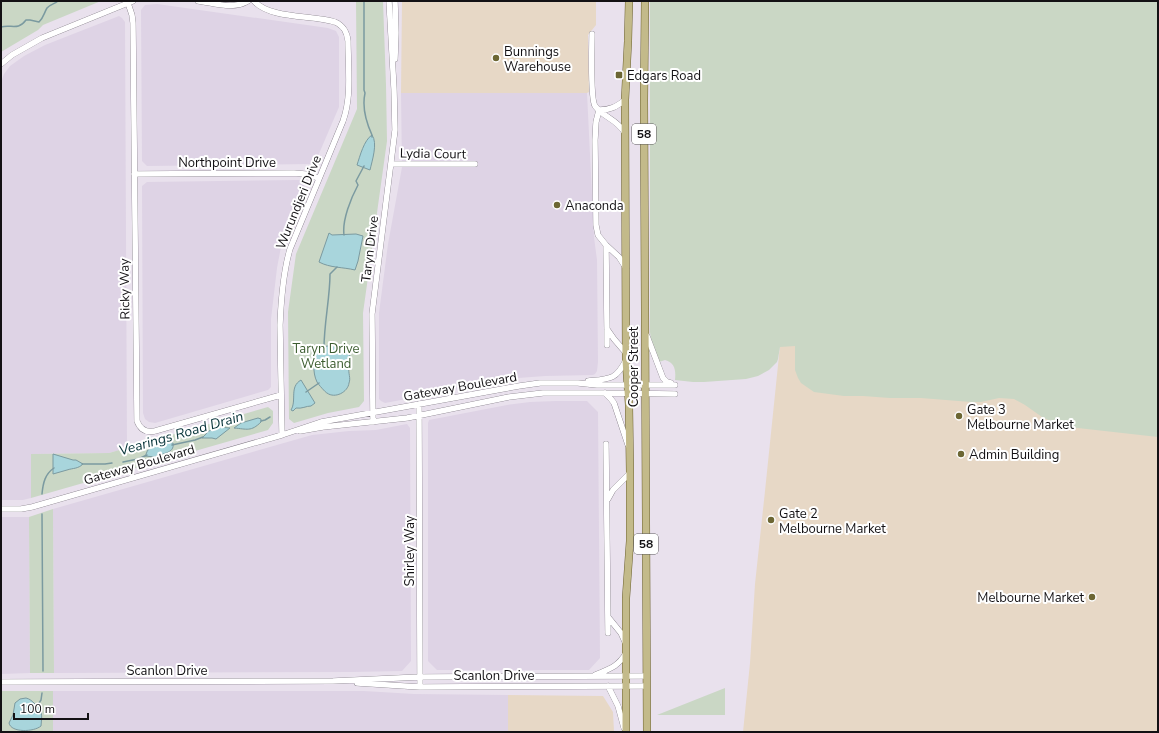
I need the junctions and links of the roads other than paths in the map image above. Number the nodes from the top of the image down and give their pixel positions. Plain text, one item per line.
1 (198, 1) edge
2 (248, 1) edge
3 (254, 1) edge
4 (389, 1) edge
5 (395, 1) edge
6 (624, 1) edge
7 (629, 1) edge
8 (645, 1) edge
9 (130, 2) edge
10 (628, 15) junction
11 (592, 34) dead end
12 (1, 64) edge
13 (394, 89) junction
14 (625, 100) junction
15 (599, 110) junction
16 (625, 133) junction
17 (391, 164) junction
18 (475, 164) dead end
19 (134, 174) junction
20 (319, 178) junction
21 (606, 245) junction
22 (626, 269) junction
23 (645, 327) junction
24 (607, 329) junction
25 (607, 346) dead end
26 (626, 356) junction
27 (578, 382) junction
28 (627, 384) junction
29 (645, 384) junction
30 (506, 388) junction
31 (605, 393) junction
32 (629, 393) junction
33 (645, 394) junction
34 (675, 394) dead end
35 (281, 395) junction
36 (509, 397) junction
37 (419, 404) junction
38 (372, 412) junction
39 (420, 416) junction
40 (373, 422) junction
41 (282, 435) junction
42 (606, 444) dead end
43 (630, 451) junction
44 (630, 473) junction
45 (607, 503) junction
46 (1, 509) edge
47 (608, 617) junction
48 (608, 633) dead end
49 (626, 645) junction
50 (626, 653) junction
51 (626, 676) junction
52 (647, 676) junction
53 (420, 677) junction
54 (591, 677) junction
55 (333, 681) junction
56 (1, 682) edge
57 (608, 686) junction
58 (626, 686) junction
59 (647, 686) junction
60 (420, 687) junction
61 (626, 732) edge
62 (647, 732) edge

1 - 2 street
3 - 20 street, Wurundjeri Drive
4 - 13 street, Taryn Drive
5 - 13 street, Taryn Drive
6 - 10 main road
7 - 10 main road, Cooper Street / 58
8 - 23 main road, Cooper Street / 58
9 - 12 street
9 - 19 street, Ricky Way
10 - 14 main road, Cooper Street / 58
11 - 15 street
13 - 17 street, Taryn Drive
14 - 15 street
14 - 16 main road, Cooper Street / 58
15 - 16 street
15 - 21 street, Cooper Street
16 - 22 main road, Cooper Street / 58
17 - 18 street, Lydia Court
17 - 38 street, Taryn Drive
19 - 20 street, Northpoint Drive
19 - 35 street, Ricky Way
20 - 35 street, Wurundjeri Drive
21 - 22 street, Cooper Street
21 - 24 street, Cooper Street
22 - 26 main road, Cooper Street / 58
23 - 29 main road, Cooper Street / 58
23 - 29 street, Gateway Boulevard
24 - 25 street, Cooper Street
24 - 26 street, Cooper Street
26 - 27 street
26 - 28 main road, Cooper Street / 58
27 - 28 street, Gateway Boulevard
27 - 30 street, Gateway Boulevard
28 - 29 street, Gateway Boulevard
28 - 32 main road, Cooper Street / 58
29 - 33 main road, Cooper Street / 58
30 - 36 street
30 - 37 street, Gateway Boulevard
31 - 32 street, Gateway Boulevard
31 - 36 street, Gateway Boulevard
31 - 43 street
32 - 33 street, Gateway Boulevard
32 - 43 main road, Cooper Street / 58
33 - 34 street, Gateway Boulevard
33 - 52 main road, Cooper Street / 58
35 - 41 street, Wurundjeri Drive
36 - 39 street, Gateway Boulevard
37 - 38 street, Gateway Boulevard
37 - 39 street, Shirley Way
38 - 40 street, Taryn Drive
38 - 41 street, Gateway Boulevard
39 - 40 street, Gateway Boulevard
39 - 53 street, Shirley Way
40 - 41 street, Gateway Boulevard
41 - 46 street, Gateway Boulevard
42 - 45 street
43 - 44 main road, Cooper Street / 58
44 - 45 street
44 - 49 main road, Cooper Street / 58
45 - 47 street
47 - 48 street
47 - 49 street
49 - 50 main road, Cooper Street / 58
50 - 51 main road, Cooper Street / 58
50 - 54 street, Scanlon Drive
51 - 52 street, Scanlon Drive
51 - 54 street, Scanlon Drive
51 - 58 main road, Cooper Street / 58
52 - 59 main road, Cooper Street / 58
53 - 54 street, Scanlon Drive
53 - 55 street, Scanlon Drive
53 - 60 street, Shirley Way
55 - 56 street, Scanlon Drive
55 - 60 street, Scanlon Drive
57 - 58 street, Scanlon Drive
57 - 60 street, Scanlon Drive
57 - 61 street
58 - 59 street, Scanlon Drive
58 - 61 main road, Cooper Street / 58
59 - 62 main road, Cooper Street / 58

